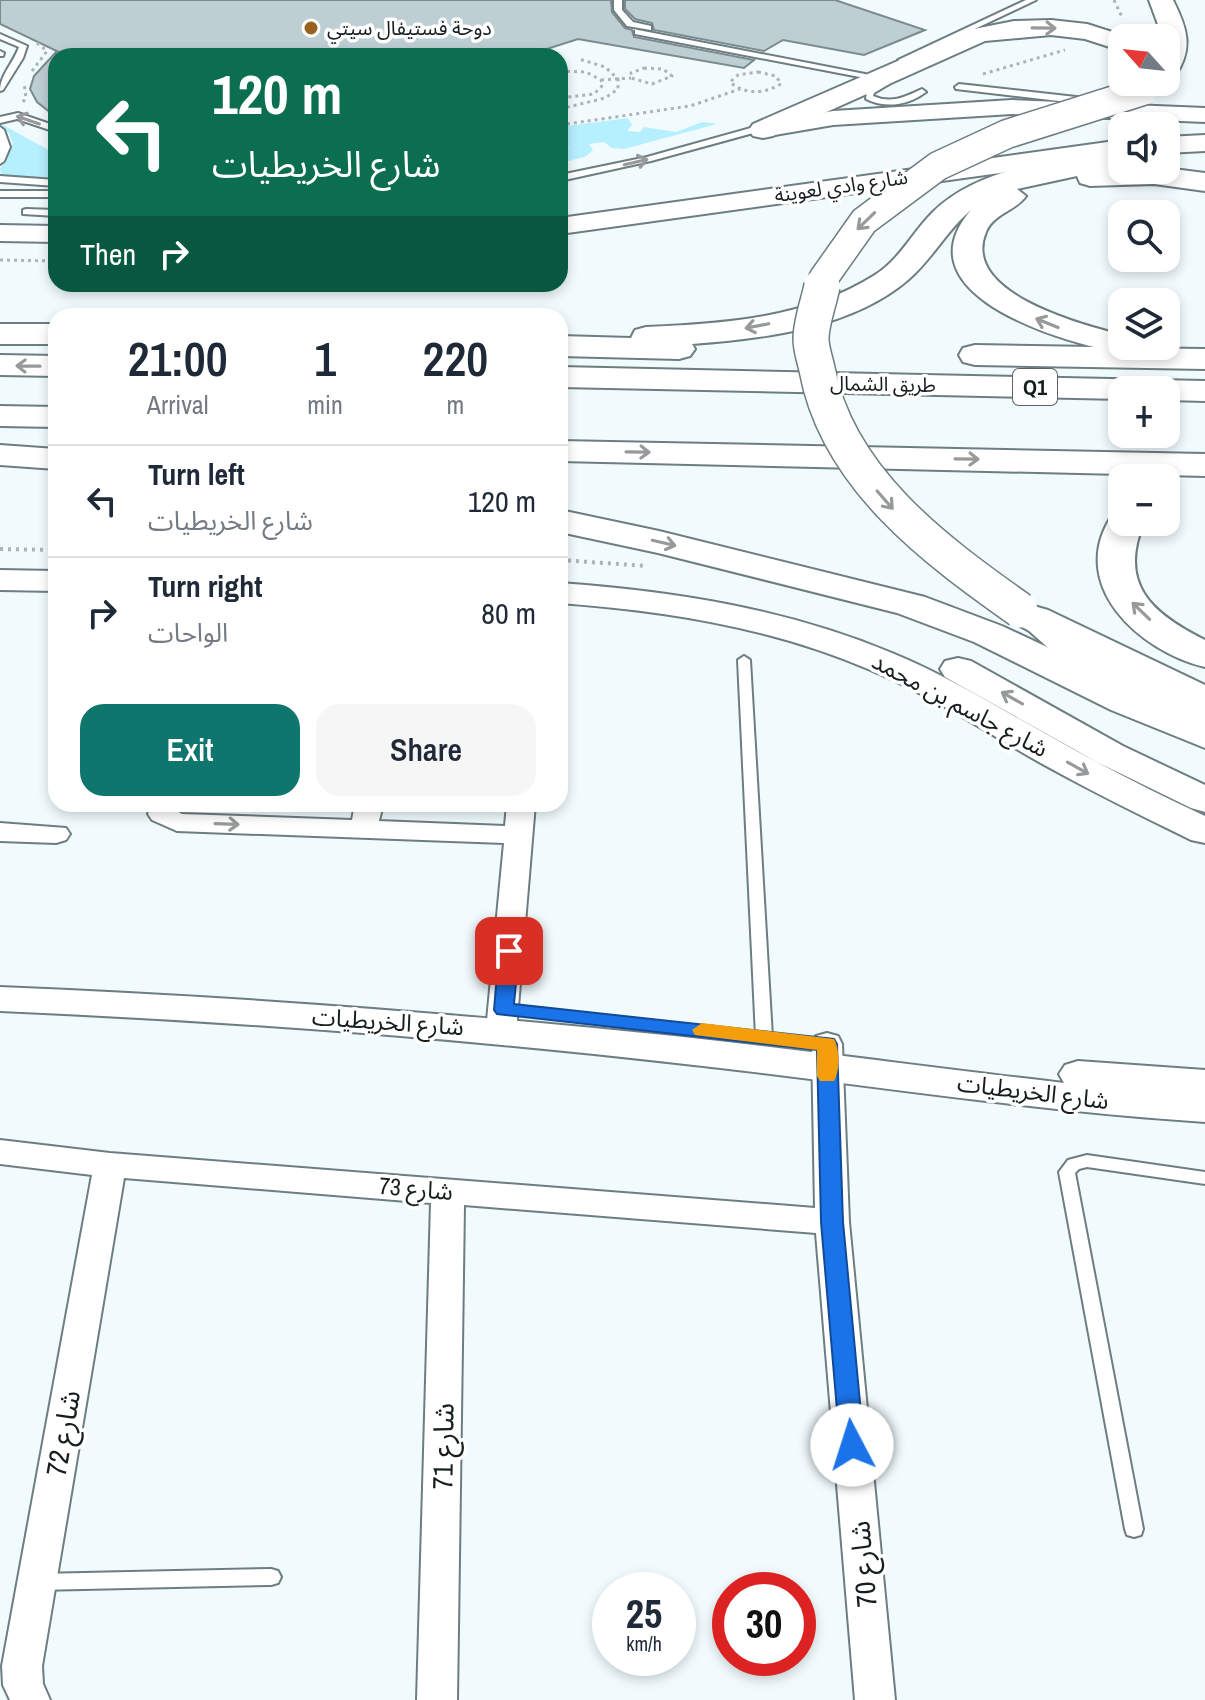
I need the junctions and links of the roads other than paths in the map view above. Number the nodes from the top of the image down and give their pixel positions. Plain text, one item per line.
1 (618, 0) edge
2 (1032, 0) edge
3 (1161, 0) edge
4 (1014, 8) junction
5 (1173, 24) edge
6 (637, 34) dead end
7 (1108, 34) edge
8 (0, 36) edge
9 (904, 58) junction
10 (821, 61) dead end
11 (861, 78) junction
12 (959, 87) dead end
13 (0, 88) edge
14 (922, 92) dead end
15 (1114, 96) edge
16 (1205, 114) edge
17 (882, 117) junction
18 (0, 120) edge
19 (48, 126) edge
20 (0, 130) edge
21 (763, 130) junction
22 (1205, 132) edge
23 (1180, 133) edge
24 (1108, 138) edge
25 (1108, 150) edge
26 (945, 156) junction
27 (1189, 158) edge
28 (0, 161) edge
29 (1108, 165) edge
30 (568, 176) edge
31 (0, 179) edge
32 (48, 182) edge
33 (0, 193) edge
34 (48, 194) edge
35 (48, 205) edge
36 (48, 212) edge
37 (568, 213) edge
38 (568, 225) edge
39 (0, 233) edge
40 (48, 234) edge
41 (0, 250) edge
42 (48, 250) edge
43 (0, 334) edge
44 (48, 334) edge
45 (568, 338) edge
46 (1108, 340) edge
47 (568, 346) edge
48 (1180, 352) edge
49 (1205, 356) edge
50 (0, 365) edge
51 (48, 366) edge
52 (568, 377) edge
53 (1205, 391) edge
54 (0, 416) edge
55 (48, 417) edge
56 (568, 427) edge
57 (0, 439) edge
58 (1205, 439) edge
59 (48, 440) edge
60 (568, 451) edge
61 (0, 455) edge
62 (48, 458) edge
63 (1205, 465) edge
64 (1205, 481) edge
65 (1180, 489) edge
66 (568, 523) edge
67 (1117, 536) edge
68 (0, 560) edge
69 (48, 561) edge
70 (568, 572) edge
71 (786, 573) junction
72 (0, 580) edge
73 (48, 581) edge
74 (568, 594) edge
75 (1027, 614) junction
76 (1205, 655) edge
77 (744, 660) dead end
78 (1205, 700) edge
79 (1205, 724) edge
80 (1205, 736) edge
81 (1205, 764) edge
82 (1205, 800) edge
83 (163, 812) edge
84 (520, 812) edge
85 (367, 816) edge
86 (1205, 831) edge
87 (0, 832) edge
88 (56, 834) dead end
89 (518, 835) junction
90 (0, 978) edge
91 (0, 999) edge
92 (503, 1020) junction
93 (764, 1037) junction
94 (827, 1055) junction
95 (1205, 1083) edge
96 (1205, 1108) edge
97 (0, 1152) edge
98 (110, 1165) junction
99 (1205, 1178) edge
100 (448, 1192) junction
101 (832, 1222) junction
102 (1134, 1529) dead end
103 (271, 1577) dead end
104 (36, 1582) junction
105 (30, 1700) edge
106 (437, 1700) edge
107 (875, 1700) edge

1 - 10 lane
2 - 4 lane
3 - 5 main road
4 - 9 lane
4 - 11 lane
6 - 11 lane
9 -> 7 main road
8 - 13 lane
9 - 14 lane
9 - 21 main road
11 - 21 lane
12 - 16 lane
15 -> 75 main road, bridge
16 - 17 main road
17 - 21 main road
17 - 26 main road
19 -> 18 lane
20 - 28 lane
30 -> 21 lane
22 - 23 main road
24 - 26 main road, شارع وادي لعوينة
25 - 38 main road, شارع وادي لعوينة
26 - 37 main road, شارع وادي لعوينة
46 -> 27 main road
29 -> 45 main road
31 - 32 lane
33 - 34 lane
35 - 36 lane
39 - 40 main road
41 - 42 main road
43 - 44 main road
47 - 49 main road
48 - 49 main road
51 -> 50 main road
52 - 53 main road, طريق الشمال / Q1
54 - 55 main road
56 - 58 main road, Q1
57 - 59 main road
60 -> 63 main road
61 - 62 main road
64 - 65 main road
66 -> 71 main road
76 -> 67 main road
68 - 69 main road
82 -> 70 main road, شارع جاسم بن محمد
71 - 80 main road
71 - 81 main road
72 - 73 main road
74 -> 86 main road, شارع جاسم بن محمد
75 - 78 main road
75 - 79 main road
77 - 93 lane
83 -> 85 street
84 - 89 street
85 - 89 street
87 - 88 street
89 - 92 street
90 - 92 street, شارع الخريطيات
91 - 92 street, شارع الخريطيات
92 - 93 street, شارع الخريطيات
92 - 94 street, شارع الخريطيات
93 - 94 street, شارع الخريطيات
94 - 95 street, شارع الخريطيات
94 - 96 street, شارع الخريطيات
94 - 101 street, شارع 70
97 - 98 street, شارع 73
98 - 100 street, شارع 73
98 - 104 street, شارع 72
99 - 102 lane
100 - 101 street, شارع 73
100 - 106 street, شارع 71
101 - 107 street, شارع 70
103 - 104 lane
104 - 105 street, شارع 72

